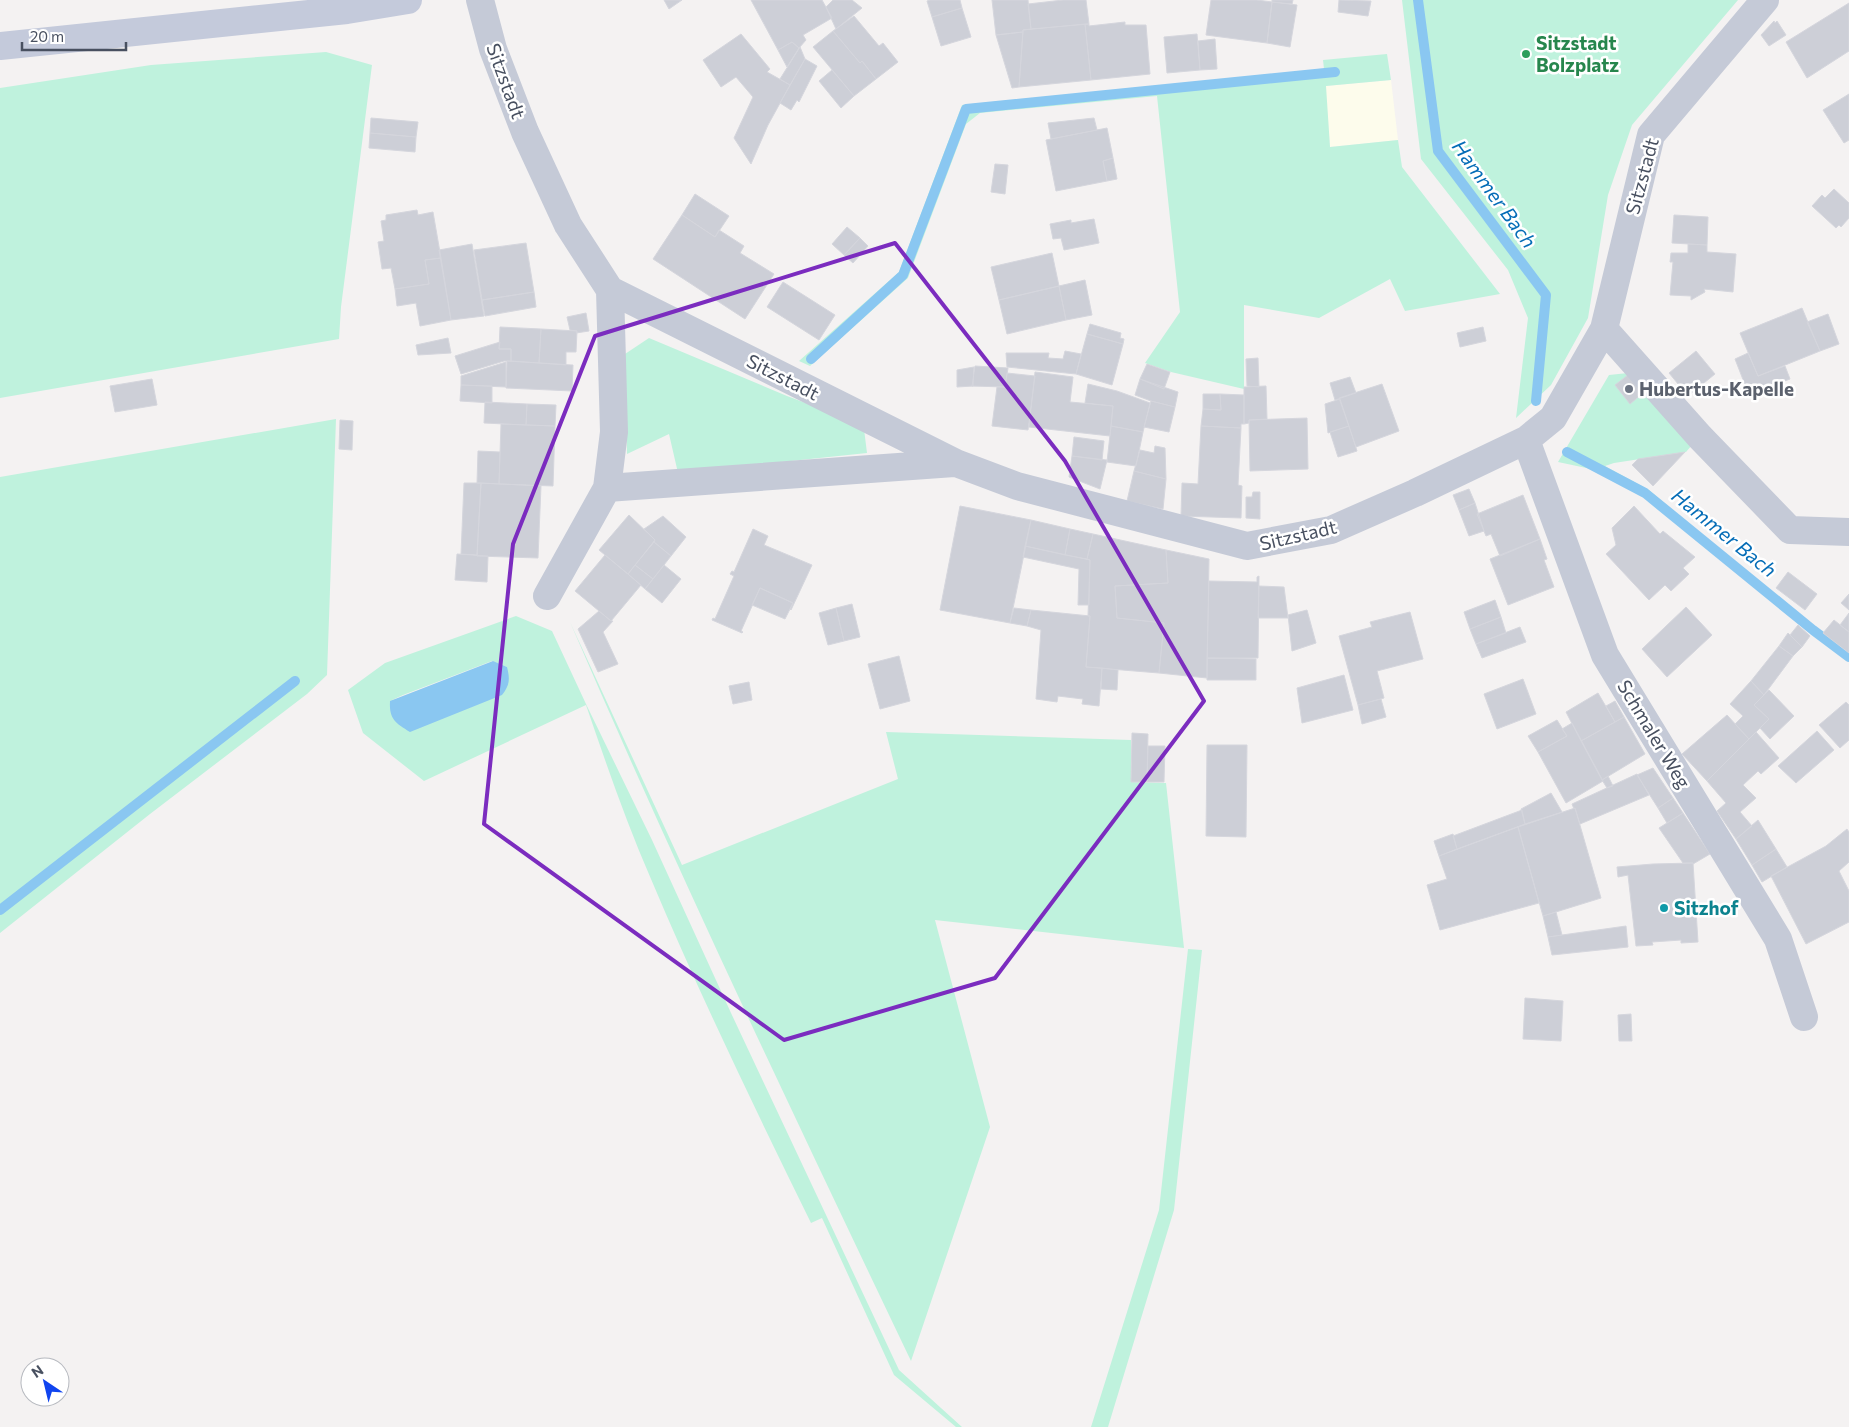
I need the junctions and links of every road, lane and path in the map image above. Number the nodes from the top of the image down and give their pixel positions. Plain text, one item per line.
1 (408, 0) edge
2 (480, 0) edge
3 (1765, 0) edge
4 (0, 46) edge
5 (610, 290) junction
6 (1604, 329) junction
7 (1526, 440) junction
8 (956, 463) junction
9 (607, 488) junction
10 (1849, 532) edge
11 (547, 596) dead end
12 (1804, 1016) dead end

1 - 4 street
2 - 5 street, Sitzstadt
3 - 6 street, Sitzstadt
5 - 8 street, Sitzstadt
5 - 9 street
6 - 7 street, Sitzstadt
6 - 10 street
7 - 8 street, Sitzstadt
7 - 12 street, Schmaler Weg
8 - 9 street, Sitzstadt
9 - 11 street

